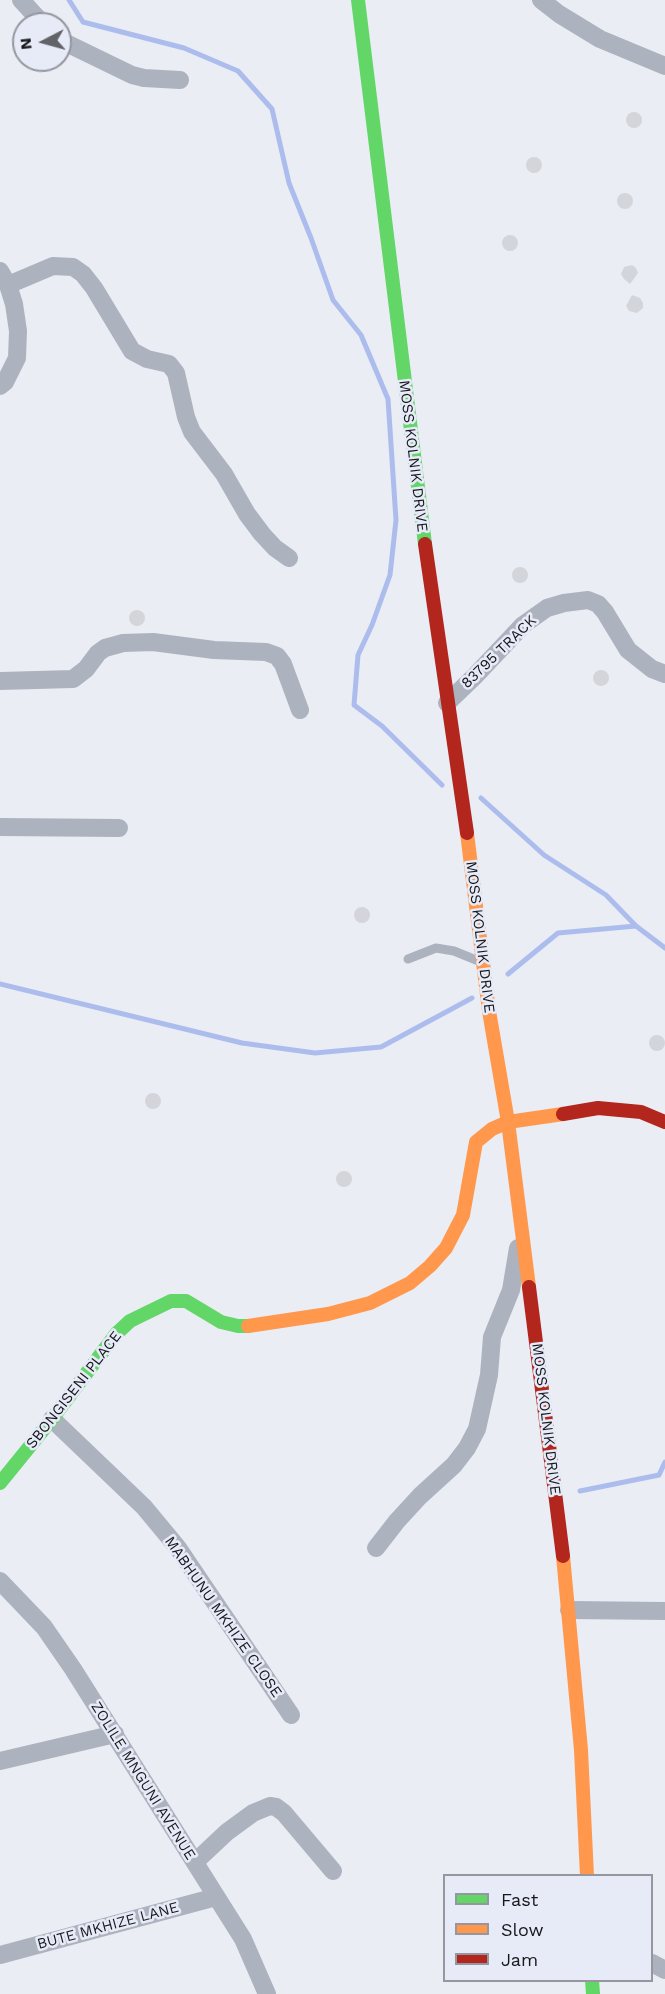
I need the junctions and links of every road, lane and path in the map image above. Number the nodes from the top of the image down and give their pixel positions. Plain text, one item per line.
1 (21, 0) edge
2 (358, 0) edge
3 (541, 0) edge
4 (32, 12) edge
5 (72, 46) edge
6 (665, 66) edge
7 (180, 80) dead end
8 (4, 278) edge
9 (0, 386) edge
10 (289, 558) dead end
11 (665, 674) edge
12 (0, 681) edge
13 (447, 703) junction
14 (300, 710) dead end
15 (0, 827) edge
16 (119, 828) dead end
17 (408, 959) dead end
18 (483, 963) junction
19 (507, 1122) junction
20 (665, 1122) edge
21 (521, 1225) junction
22 (52, 1419) junction
23 (0, 1483) edge
24 (376, 1548) dead end
25 (0, 1581) edge
26 (568, 1610) junction
27 (665, 1611) edge
28 (291, 1715) dead end
29 (115, 1734) junction
30 (0, 1761) edge
31 (195, 1862) junction
32 (333, 1871) dead end
33 (587, 1874) edge
34 (216, 1897) junction
35 (0, 1955) edge
36 (267, 1994) edge

1 - 4 street
2 - 13 main road, MOSS KOLNIK DRIVE
3 - 6 street
5 - 7 street
8 - 9 street
8 - 10 street
11 - 13 street, 83795 TRACK
12 - 14 street
13 - 18 main road, MOSS KOLNIK DRIVE
15 - 16 street
17 - 18 lane
18 - 19 main road, MOSS KOLNIK DRIVE
19 - 20 main road
19 - 21 main road, MOSS KOLNIK DRIVE
19 - 22 main road, SBONGISENI PLACE
21 - 24 street
21 - 26 main road, MOSS KOLNIK DRIVE
22 - 23 main road, SBONGISENI PLACE
22 - 28 street, MABHUNU MKHIZE CLOSE
25 - 29 street, ZOLILE MNGUNI AVENUE
26 - 27 street
26 - 33 main road, MOSS KOLNIK DRIVE
29 - 30 street
29 - 31 street, ZOLILE MNGUNI AVENUE
31 - 32 street
31 - 34 street, ZOLILE MNGUNI AVENUE
34 - 35 street, BUTE MKHIZE LANE
34 - 36 street, ZOLILE MNGUNI AVENUE

